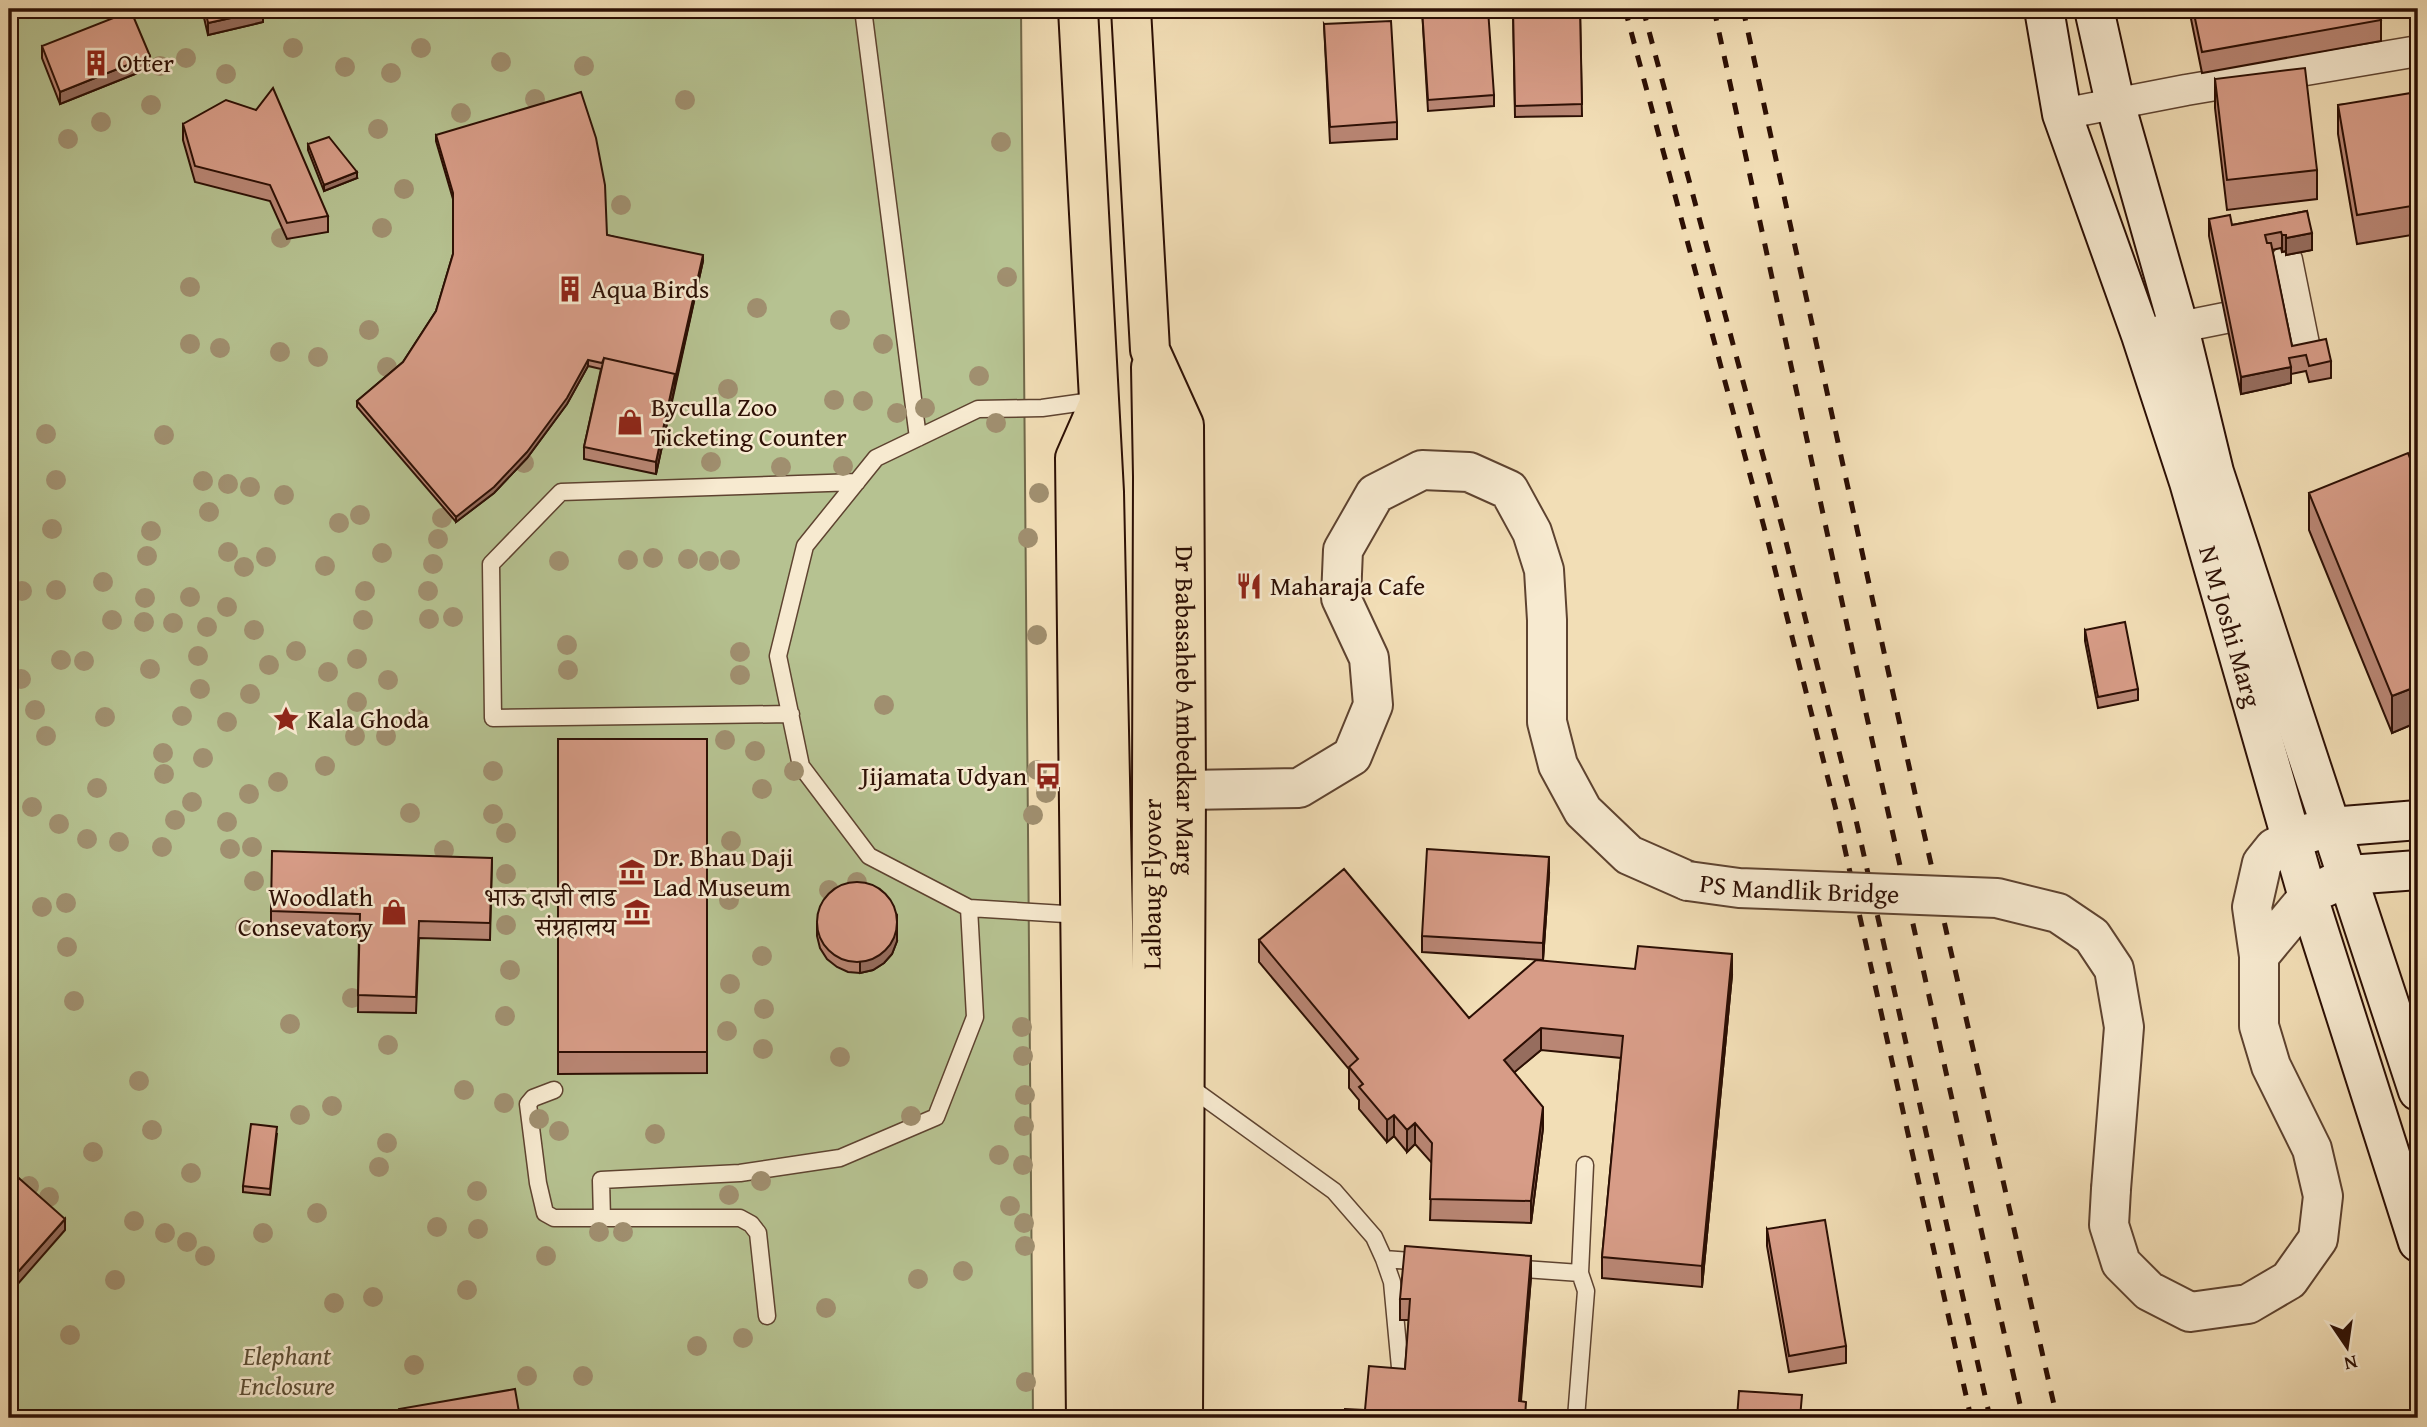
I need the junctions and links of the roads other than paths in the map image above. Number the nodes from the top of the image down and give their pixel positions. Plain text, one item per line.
1 (863, 9) edge
2 (1078, 9) edge
3 (1131, 9) edge
4 (2043, 9) edge
5 (2094, 9) edge
6 (2418, 51) edge
7 (2115, 103) junction
8 (2062, 114) junction
9 (2287, 260) edge
10 (2225, 318) edge
11 (2179, 328) junction
12 (2141, 335) junction
13 (2305, 349) edge
14 (1150, 350) junction
15 (1101, 400) junction
16 (918, 438) junction
17 (857, 482) junction
18 (790, 714) junction
19 (1186, 790) junction
20 (2418, 820) edge
21 (2331, 827) junction
22 (2291, 838) junction
23 (2418, 870) edge
24 (2349, 875) junction
25 (2308, 897) junction
26 (969, 908) junction
27 (1081, 915) junction
28 (2259, 956) junction
29 (1185, 1083) junction
30 (554, 1090) dead end
31 (2418, 1091) edge
32 (1585, 1165) dead end
33 (602, 1219) junction
34 (2418, 1242) edge
35 (1384, 1259) junction
36 (1436, 1263) edge
37 (1488, 1266) edge
38 (1580, 1273) junction
39 (767, 1316) dead end
40 (1401, 1378) edge
41 (1086, 1418) edge
42 (1121, 1418) edge
43 (1150, 1418) edge
44 (1183, 1418) edge
45 (1576, 1418) edge

1 - 16 lane
2 - 15 highway, Lalbaug Flyover
3 - 14 highway, Dr Babasaheb Ambedkar Marg
4 - 8 main road, N M Joshi Marg
5 - 7 main road, N M Joshi Marg
6 - 7 street
7 - 8 street
7 - 11 main road, N M Joshi Marg
8 - 12 main road, N M Joshi Marg
9 - 13 street
10 - 11 street
11 - 12 street
11 - 21 main road, N M Joshi Marg
12 - 22 main road, N M Joshi Marg
14 - 19 highway, Dr Babasaheb Ambedkar Marg
14 - 43 highway, Lalbaug Flyover
15 - 16 lane
15 - 27 highway
15 - 42 highway, Lalbaug Flyover
16 - 17 lane
17 - 18 lane
17 - 18 lane
18 - 26 lane
19 - 28 main road, PS Mandlik Bridge, bridge
19 - 29 highway, Dr Babasaheb Ambedkar Marg
20 - 21 main road
21 - 22 main road
21 - 24 main road, N M Joshi Marg
22 - 25 main road, N M Joshi Marg
22 - 28 main road, PS Mandlik Bridge
23 - 24 main road
24 - 25 main road
24 - 31 main road, N M Joshi Marg
25 - 28 main road
25 - 34 main road, N M Joshi Marg
26 - 27 lane
26 - 33 lane
27 - 41 highway
29 - 35 lane
29 - 44 highway, Dr Babasaheb Ambedkar Marg
30 - 33 lane
32 - 38 lane
33 - 39 lane
35 - 36 lane
35 - 40 lane
37 - 38 lane
38 - 45 lane

